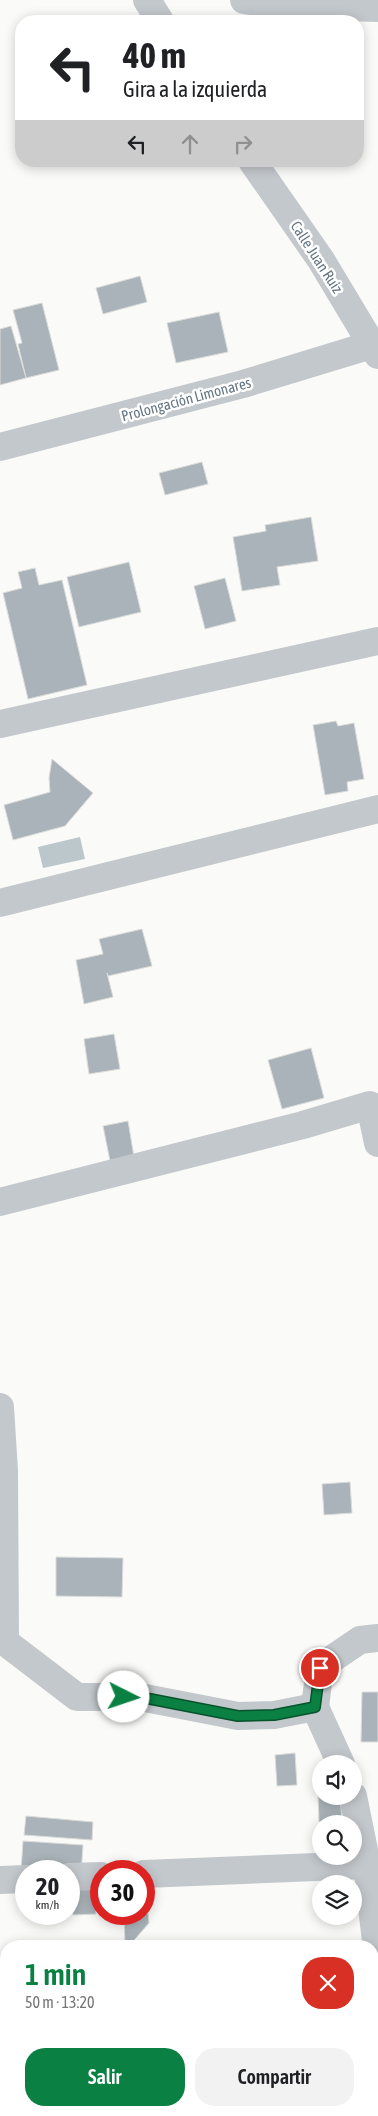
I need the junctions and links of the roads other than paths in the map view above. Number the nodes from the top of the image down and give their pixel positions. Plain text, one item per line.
1 (147, 0) edge
2 (244, 0) edge
3 (378, 8) edge
4 (156, 15) edge
5 (256, 167) edge
6 (375, 350) edge
7 (0, 447) edge
8 (378, 641) edge
9 (0, 724) edge
10 (378, 809) edge
11 (0, 903) edge
12 (378, 1143) edge
13 (0, 1202) edge
14 (0, 1407) edge
15 (378, 1638) edge
16 (2, 1652) edge
17 (315, 1707) junction
18 (338, 1755) edge
19 (354, 1805) edge
20 (367, 1866) junction
21 (155, 1874) edge
22 (15, 1879) edge
23 (0, 1880) edge
24 (376, 1940) edge

1 - 4 street
2 - 3 street
5 - 6 street, Calle Juan Ruiz
6 - 7 street, Prolongación Limonares
8 - 9 street
10 - 11 street
12 - 13 street
14 - 16 street
15 - 17 street
16 - 17 street
17 - 18 street
19 - 20 street
20 - 21 street
20 - 24 street
22 - 23 street

